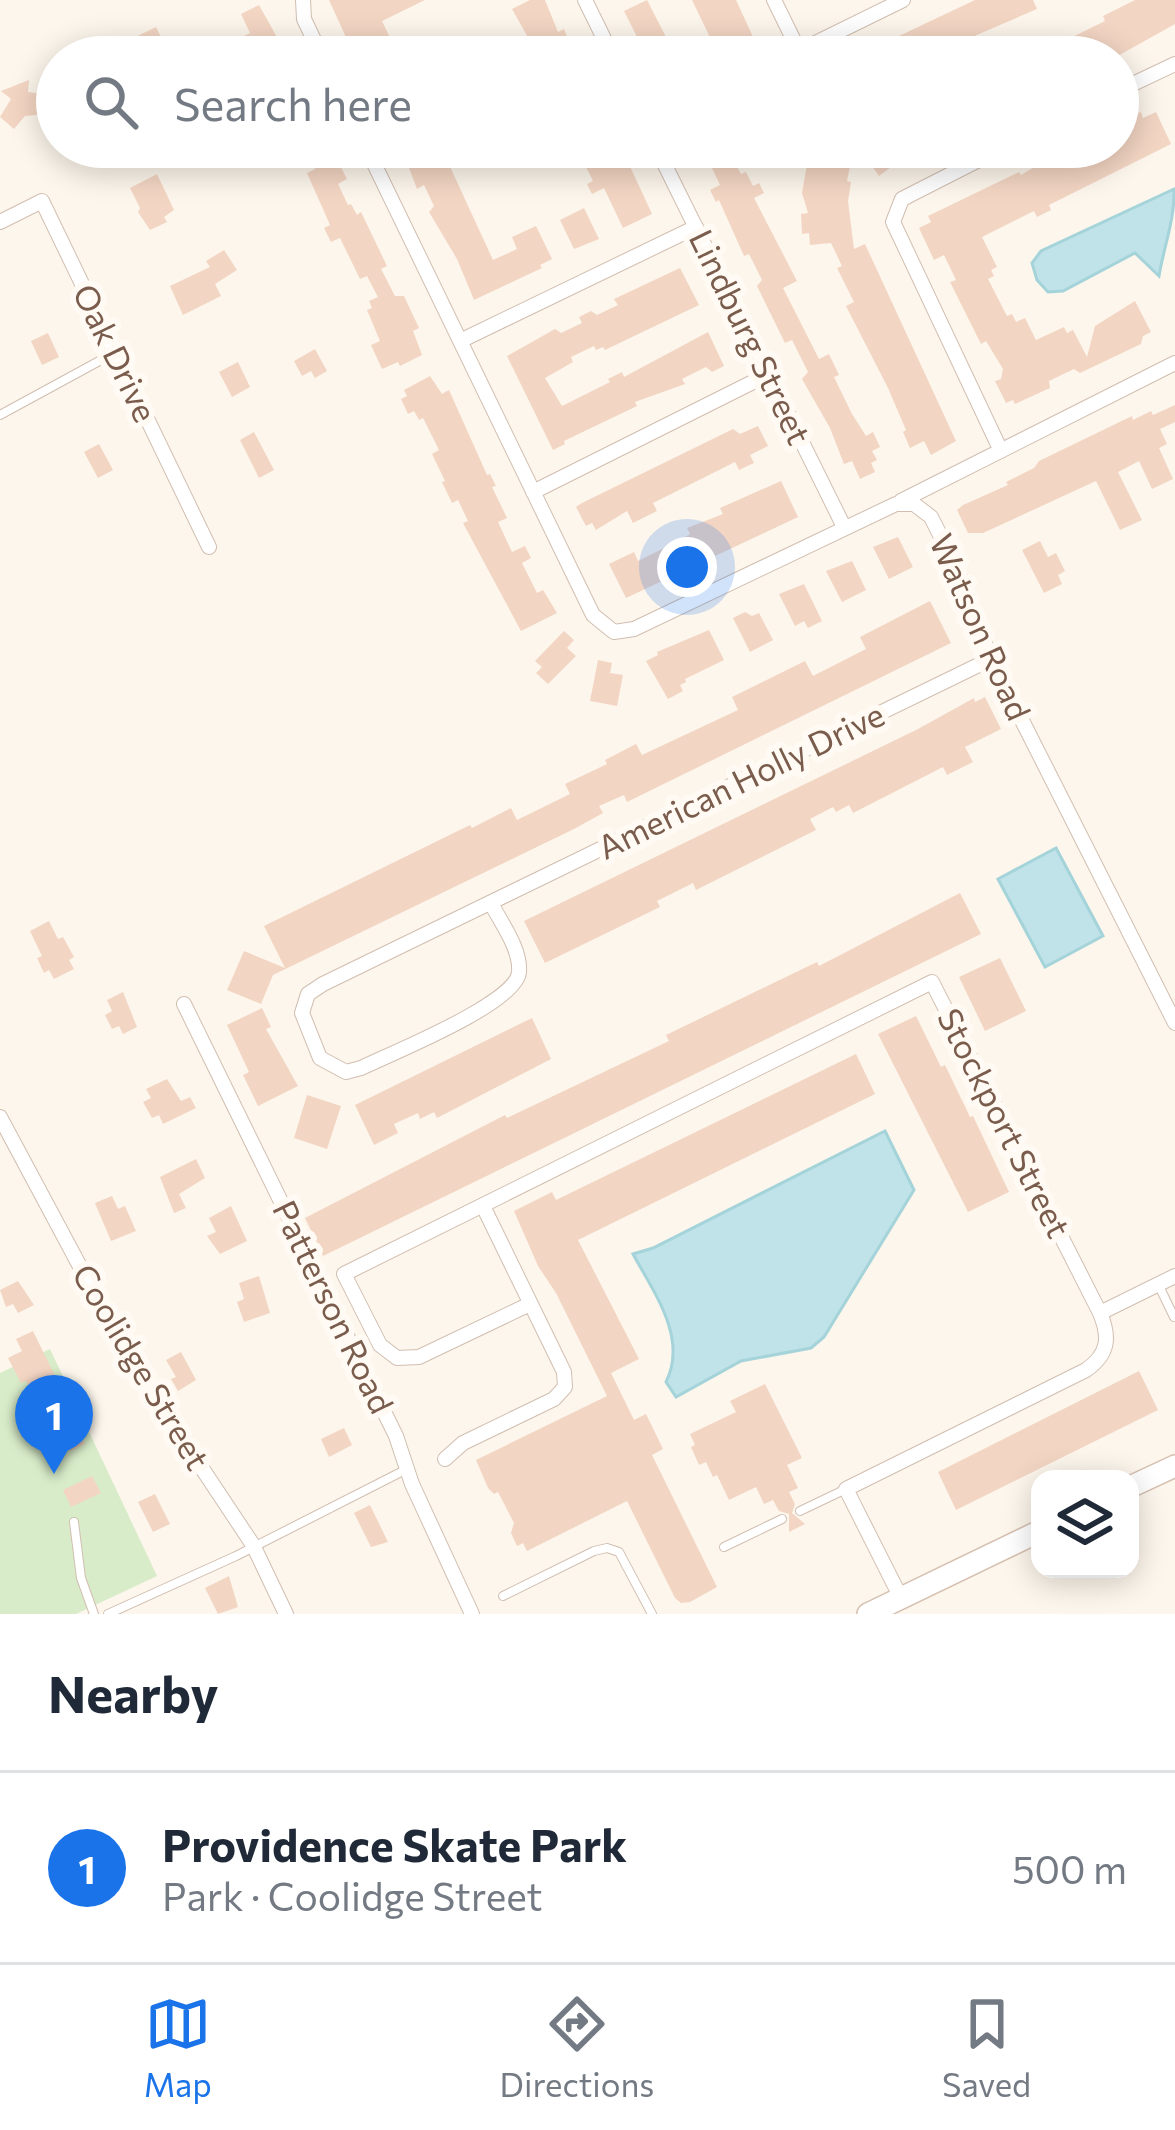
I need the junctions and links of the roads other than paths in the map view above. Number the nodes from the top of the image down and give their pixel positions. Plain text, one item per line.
1 (303, 0) edge
2 (586, 0) edge
3 (774, 0) edge
4 (903, 0) edge
5 (312, 36) edge
6 (603, 36) edge
7 (787, 36) edge
8 (830, 36) edge
9 (1175, 64) edge
10 (1139, 82) edge
11 (376, 168) edge
12 (666, 168) edge
13 (963, 168) edge
14 (0, 222) edge
15 (695, 227) junction
16 (460, 341) junction
17 (114, 353) junction
18 (1175, 363) edge
19 (769, 374) junction
20 (0, 415) edge
21 (1000, 451) junction
22 (533, 492) junction
23 (896, 504) junction
24 (844, 527) junction
25 (209, 547) dead end
26 (992, 659) junction
27 (491, 903) junction
28 (184, 1004) dead end
29 (1175, 1023) edge
30 (0, 1117) edge
31 (483, 1206) junction
32 (1175, 1276) edge
33 (1158, 1284) junction
34 (530, 1304) junction
35 (1100, 1312) junction
36 (1174, 1317) edge
37 (446, 1460) dead end
38 (1175, 1466) edge
39 (408, 1468) junction
40 (1139, 1483) edge
41 (846, 1489) junction
42 (800, 1511) dead end
43 (782, 1519) dead end
44 (74, 1522) dead end
45 (1031, 1535) edge
46 (253, 1545) junction
47 (724, 1547) dead end
48 (503, 1596) dead end
49 (901, 1598) junction
50 (94, 1614) edge
51 (109, 1614) edge
52 (286, 1614) edge
53 (472, 1614) edge
54 (652, 1614) edge
55 (868, 1614) edge

1 - 5 street
2 - 6 street
3 - 7 street
4 - 8 street
9 - 10 street
11 - 16 street, Watson Road
12 - 15 street, Lindburg Street
13 - 21 street
14 - 17 street, Oak Drive
15 - 16 street
15 - 19 street, Lindburg Street
16 - 22 street, Watson Road
17 - 20 lane
17 - 25 street, Oak Drive
18 - 21 street
19 - 22 street
19 - 24 street, Lindburg Street
21 - 23 street
22 - 24 street, Watson Road
23 - 24 street, Watson Road
23 - 26 street, Watson Road
26 - 27 street, American Holly Drive
26 - 29 street, Watson Road
27 - 27 street, American Holly Drive
28 - 39 street, Patterson Road
30 - 46 street, Coolidge Street
31 - 34 street
31 - 34 street, Stockport Street
31 - 35 street, Stockport Street
32 - 33 street
33 - 35 street
33 - 36 lane
34 - 37 street
35 - 41 street
38 - 40 main road
39 - 46 lane
39 - 53 street, Patterson Road
41 - 42 lane
41 - 49 street
43 - 47 lane
44 - 50 lane
45 - 49 main road
46 - 51 lane
46 - 52 street, Coolidge Street
48 - 54 lane
49 - 55 main road

